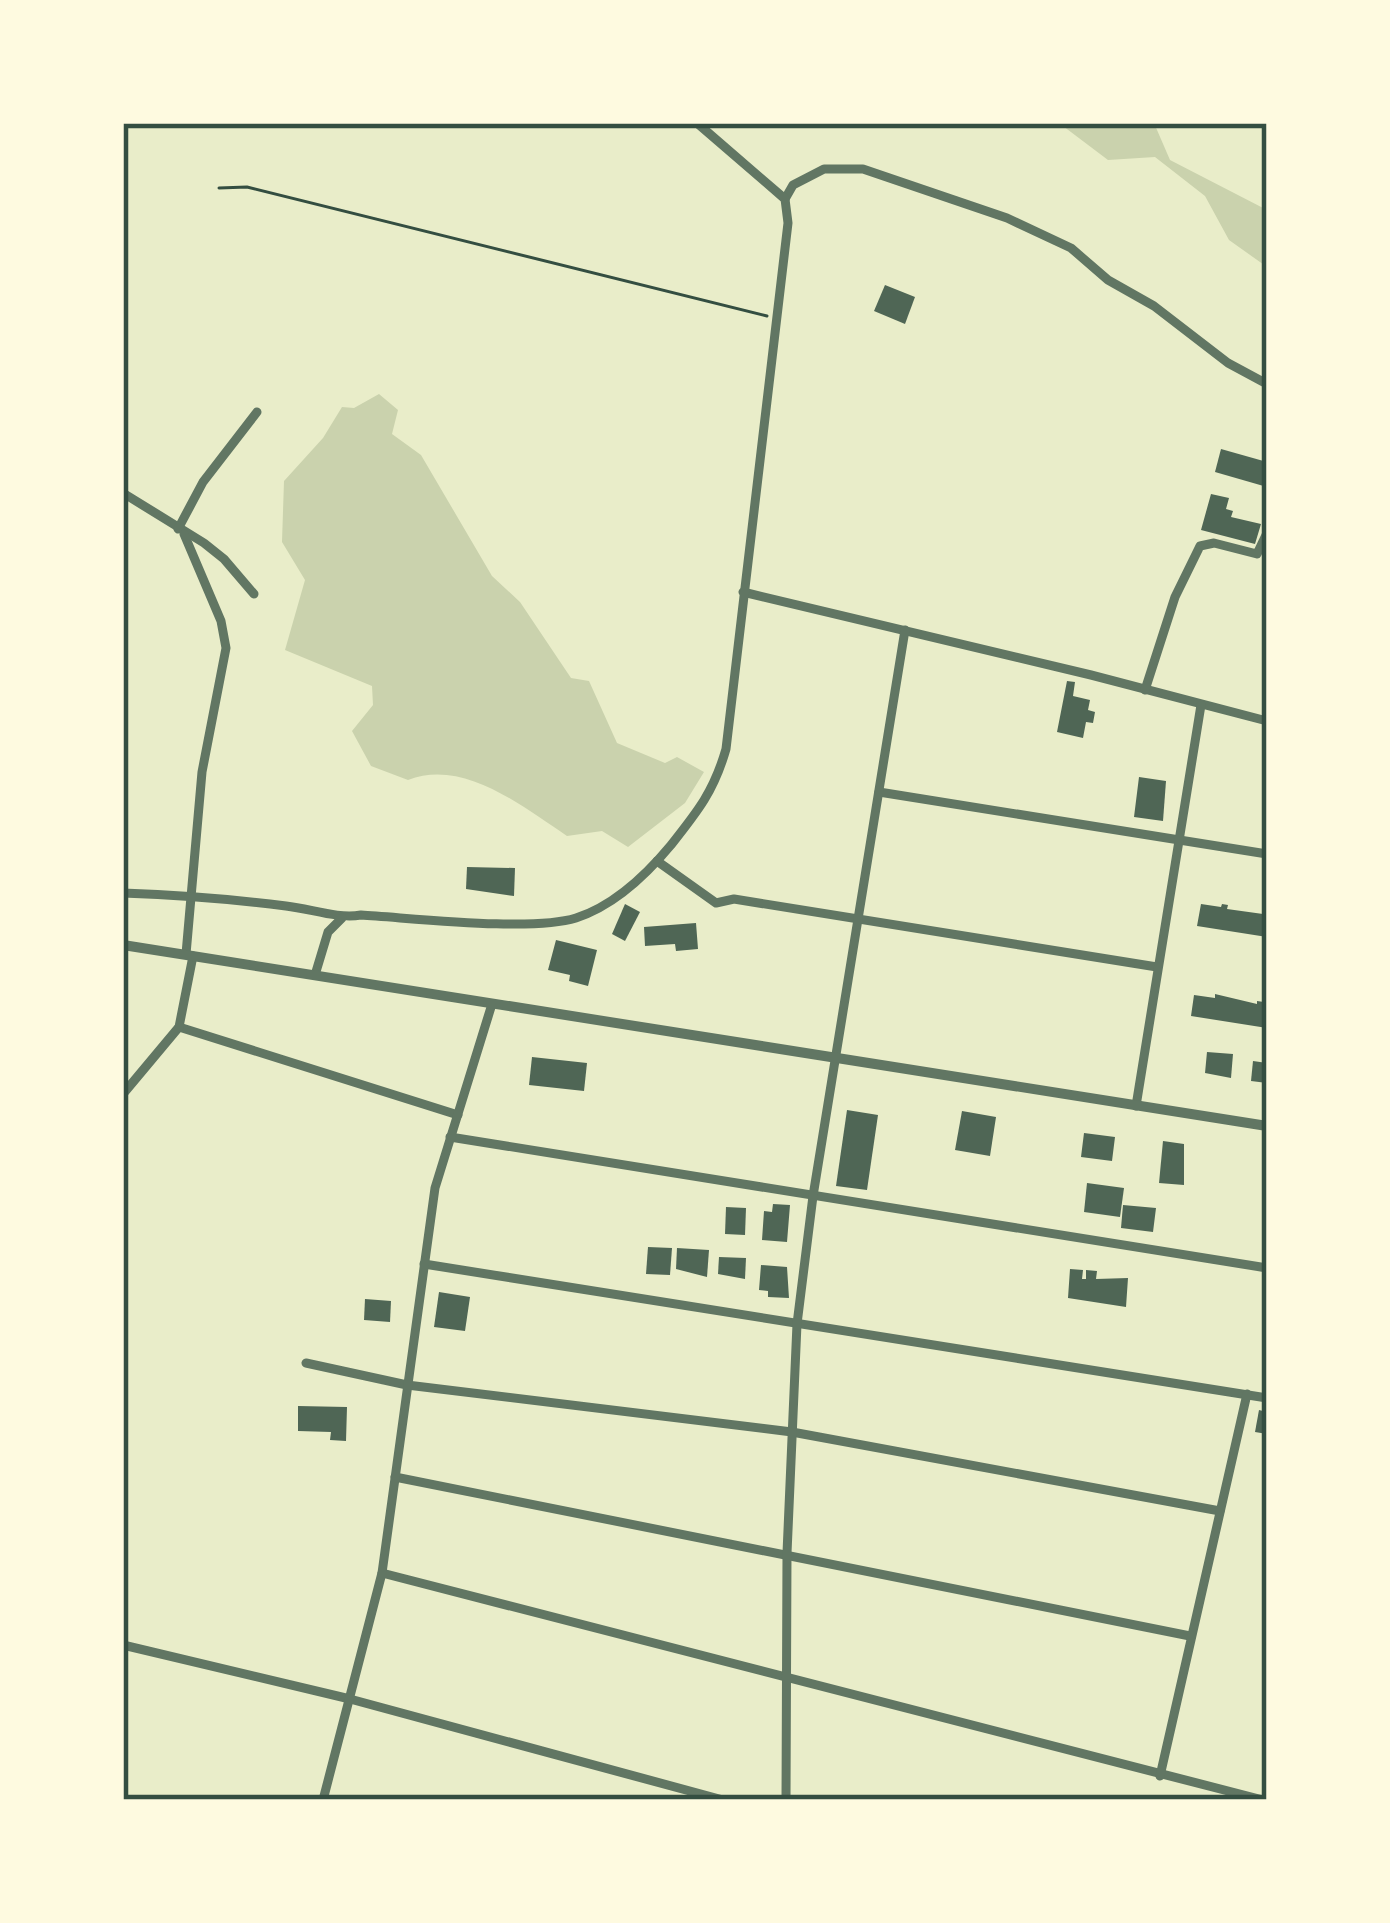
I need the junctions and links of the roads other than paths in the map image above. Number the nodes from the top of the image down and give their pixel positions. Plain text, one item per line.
1 (697, 123) edge
2 (785, 199) junction
3 (1267, 383) edge
4 (256, 412) dead end
5 (123, 493) edge
6 (181, 531) junction
7 (1267, 533) edge
8 (743, 592) junction
9 (254, 594) dead end
10 (905, 630) junction
11 (1145, 690) junction
12 (1201, 704) junction
13 (1267, 722) edge
14 (879, 792) junction
15 (1177, 840) junction
16 (1267, 854) edge
17 (657, 861) junction
18 (123, 892) edge
19 (189, 895) junction
20 (342, 918) junction
21 (858, 920) junction
22 (123, 945) edge
23 (190, 955) junction
24 (1157, 967) junction
25 (315, 975) junction
26 (493, 1004) junction
27 (179, 1027) junction
28 (836, 1058) junction
29 (123, 1094) edge
30 (1136, 1106) junction
31 (458, 1115) junction
32 (1267, 1126) edge
33 (450, 1137) junction
34 (813, 1196) junction
35 (424, 1264) junction
36 (1267, 1268) edge
37 (796, 1324) junction
38 (306, 1363) dead end
39 (407, 1385) junction
40 (1247, 1394) junction
41 (1267, 1398) edge
42 (792, 1432) junction
43 (395, 1477) junction
44 (1220, 1511) junction
45 (787, 1553) junction
46 (382, 1574) junction
47 (1190, 1636) junction
48 (123, 1645) edge
49 (787, 1678) junction
50 (350, 1699) junction
51 (1160, 1776) junction
52 (323, 1800) edge
53 (723, 1800) edge
54 (785, 1800) edge
55 (1263, 1800) edge

1 - 2 street
2 - 3 street
2 - 8 street
4 - 6 street
5 - 6 street
6 - 9 street
6 - 19 street
7 - 11 street
8 - 10 street
8 - 17 street
10 - 11 street
10 - 14 street
11 - 12 street
12 - 13 street
12 - 15 street
14 - 15 street
14 - 21 street
15 - 16 street
15 - 24 street
17 - 20 street
17 - 21 street
18 - 19 street
19 - 20 street
19 - 23 street
20 - 25 street
21 - 24 street
21 - 28 street
22 - 23 street
23 - 25 street
23 - 27 street
24 - 30 street
25 - 26 street
26 - 28 street
26 - 31 street
27 - 29 street
27 - 31 street
28 - 30 street
28 - 34 street
30 - 32 street
31 - 33 street
33 - 34 street
33 - 35 street
34 - 36 street
34 - 37 street
35 - 37 street
35 - 39 street
37 - 40 street
37 - 42 street
38 - 39 street
39 - 42 street
39 - 43 street
40 - 41 street
40 - 44 street
42 - 44 street
42 - 45 street
43 - 45 street
43 - 46 street
44 - 47 street
45 - 47 street
45 - 49 street
46 - 49 street
46 - 50 street
47 - 51 street
48 - 50 street
49 - 51 street
49 - 54 street
50 - 52 street
50 - 53 street
51 - 55 street

